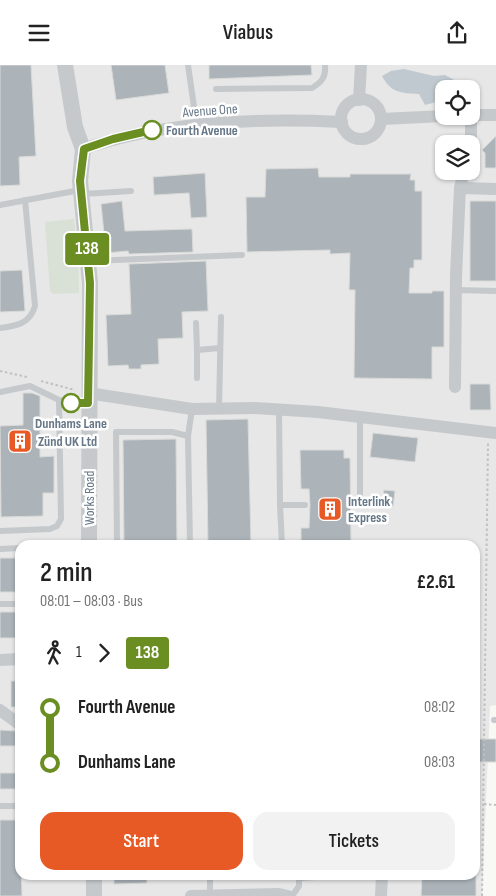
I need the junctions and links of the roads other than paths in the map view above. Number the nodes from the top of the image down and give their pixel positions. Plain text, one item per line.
1 (66, 65) edge
2 (188, 65) edge
3 (325, 65) edge
4 (361, 65) edge
5 (216, 89) dead end
6 (359, 100) junction
7 (496, 115) edge
8 (435, 116) edge
9 (480, 116) edge
10 (381, 119) junction
11 (342, 122) junction
12 (201, 126) junction
13 (84, 149) junction
14 (462, 180) edge
15 (460, 188) junction
16 (496, 189) edge
17 (132, 191) dead end
18 (81, 192) junction
19 (25, 200) junction
20 (0, 205) edge
21 (242, 255) dead end
22 (88, 261) junction
23 (456, 290) junction
24 (496, 291) edge
25 (221, 317) dead end
26 (196, 323) dead end
27 (0, 328) edge
28 (220, 348) junction
29 (197, 350) junction
30 (197, 378) dead end
31 (455, 387) dead end
32 (0, 393) edge
33 (88, 398) junction
34 (58, 400) junction
35 (192, 409) junction
36 (219, 409) junction
37 (279, 409) junction
38 (360, 417) junction
39 (496, 433) edge
40 (188, 436) junction
41 (360, 498) dead end
42 (280, 505) junction
43 (305, 505) dead end
44 (0, 531) edge
45 (89, 540) edge
46 (117, 540) edge
47 (190, 540) edge
48 (282, 540) edge
49 (15, 548) edge
50 (0, 549) edge
51 (0, 604) edge
52 (15, 604) edge
53 (15, 659) edge
54 (0, 660) edge
55 (0, 710) edge
56 (15, 721) edge
57 (15, 724) edge
58 (0, 725) edge
59 (0, 806) edge
60 (15, 806) edge
61 (94, 880) edge
62 (210, 880) edge
63 (300, 880) edge
64 (382, 880) edge
65 (94, 896) edge
66 (191, 896) edge
67 (210, 896) edge
68 (226, 896) edge
69 (290, 896) edge
70 (381, 896) edge

1 - 13 street, Works Road
2 - 12 lane
3 - 5 lane
4 - 6 street
6 - 10 street
6 - 11 street
7 - 9 street
8 - 10 street
10 - 11 street
11 - 12 street, Avenue One
12 - 13 street, Avenue One
13 - 18 street, Works Road
14 - 15 street
15 - 16 street
15 - 23 street
17 - 18 lane
18 - 19 lane
18 - 22 street, Works Road
19 - 20 lane
19 - 27 lane
21 - 22 lane
22 - 33 street, Works Road
23 - 24 lane
23 - 31 street
25 - 28 lane
26 - 29 lane
28 - 29 lane
28 - 36 lane
29 - 30 lane
32 - 34 lane
33 - 34 lane
33 - 35 street
33 - 45 street, Works Road
34 - 44 lane
35 - 36 street
35 - 40 lane
36 - 37 street
37 - 38 street
37 - 42 lane
38 - 39 street
38 - 41 lane
40 - 46 lane
40 - 47 lane
42 - 43 lane
42 - 48 lane
49 - 50 lane
51 - 52 lane
53 - 54 street
55 - 56 street
57 - 58 street
59 - 60 lane
61 - 65 street
62 - 67 lane
63 - 69 lane
64 - 70 street
66 - 67 street
67 - 68 street
68 - 69 street

